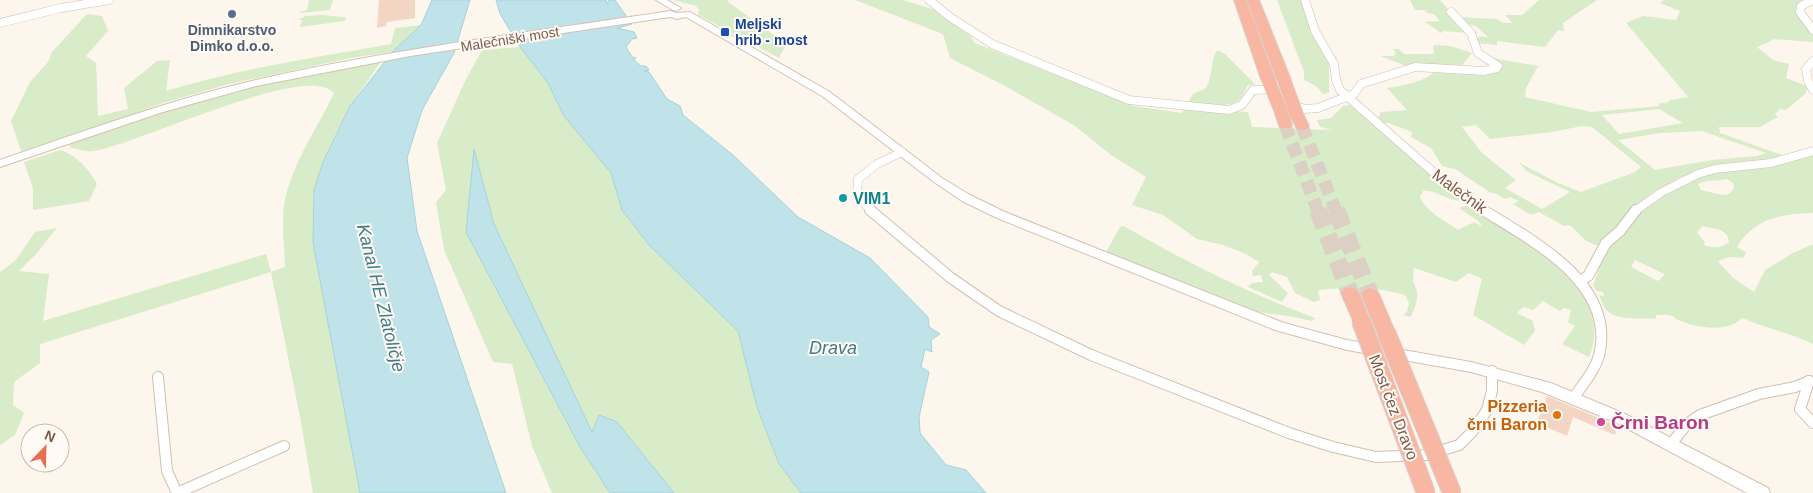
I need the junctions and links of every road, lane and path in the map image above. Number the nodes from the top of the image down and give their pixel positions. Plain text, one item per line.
1 (109, 0) edge
2 (660, 0) edge
3 (929, 0) edge
4 (1240, 0) edge
5 (1253, 0) edge
6 (1305, 0) edge
7 (1813, 0) edge
8 (673, 11) junction
9 (1451, 12) dead end
10 (0, 23) edge
11 (1813, 30) edge
12 (1813, 61) edge
13 (1813, 90) edge
14 (1346, 95) junction
15 (1284, 119) tunnel mouth
16 (1300, 120) tunnel mouth
17 (902, 152) junction
18 (1813, 152) edge
19 (0, 164) edge
20 (1580, 281) junction
21 (1350, 293) tunnel mouth
22 (1370, 294) tunnel mouth
23 (1492, 371) junction
24 (158, 377) dead end
25 (1574, 397) junction
26 (1813, 423) edge
27 (1671, 444) junction
28 (284, 446) dead end
29 (177, 493) edge
30 (1426, 493) edge
31 (1452, 493) edge
32 (1762, 493) edge

1 - 10 street
2 - 8 street
3 - 14 street
4 - 15 highway, bridge
5 - 16 highway, bridge
6 - 14 street, Malečnik
7 - 11 street
8 - 17 street, Malečniški most
8 - 19 street, Malečniški most
9 - 14 street
12 - 13 street
14 - 20 street, Malečnik
17 - 23 street
17 - 23 street
18 - 20 street
20 - 25 street, Malečnik
21 - 30 highway, Most čez Dravo, bridge
22 - 31 highway, Most čez Dravo, bridge
23 - 25 street
24 - 29 street
25 - 27 street
26 - 27 street
27 - 32 street
28 - 29 street

